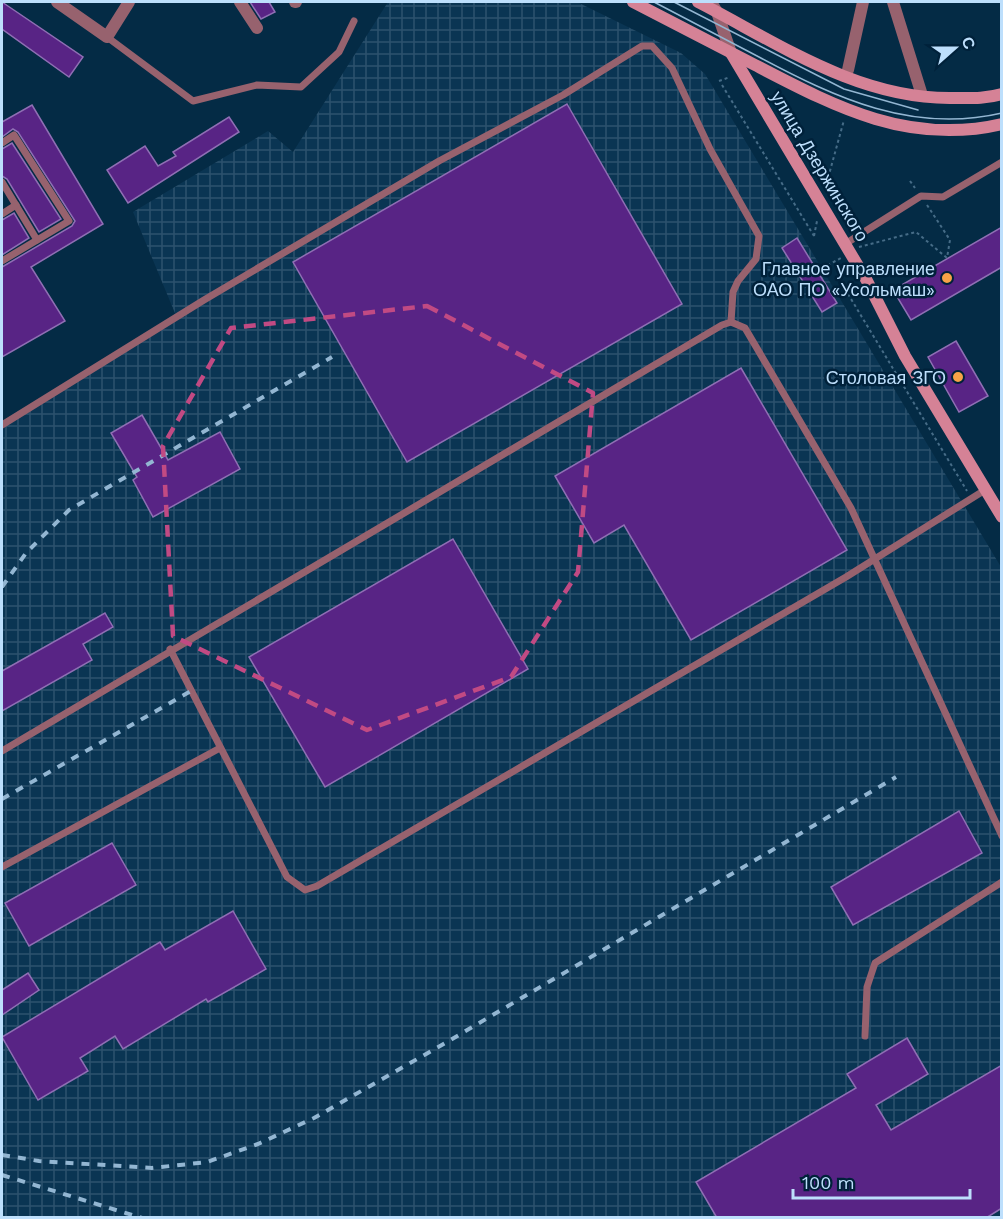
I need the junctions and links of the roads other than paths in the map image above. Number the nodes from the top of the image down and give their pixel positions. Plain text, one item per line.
1 (57, 2) edge
2 (129, 2) edge
3 (240, 2) edge
4 (633, 2) edge
5 (698, 2) edge
6 (862, 2) edge
7 (893, 2) edge
8 (714, 7) edge
9 (354, 21) dead end
10 (257, 28) dead end
11 (107, 37) junction
12 (731, 53) junction
13 (848, 70) dead end
14 (921, 92) dead end
15 (1002, 94) edge
16 (1002, 124) edge
17 (2, 143) edge
18 (1002, 162) edge
19 (2, 182) edge
20 (16, 205) junction
21 (2, 214) edge
22 (37, 240) junction
23 (844, 250) junction
24 (2, 261) edge
25 (731, 322) junction
26 (2, 425) edge
27 (985, 490) junction
28 (1002, 517) edge
29 (875, 559) junction
30 (170, 649) junction
31 (220, 748) junction
32 (2, 751) edge
33 (1002, 836) edge
34 (2, 867) edge
35 (1002, 882) edge
36 (865, 1036) dead end

1 - 11 street
2 - 11 street
3 - 10 street
4 - 12 main road
5 - 8 main road
6 - 13 street
7 - 14 street
8 - 12 street
8 - 15 main road
9 - 11 lane
12 - 16 main road
12 - 23 main road, улица Дзержинского
17 - 22 lane
18 - 23 lane
19 - 20 lane
20 - 21 lane
20 - 22 lane
22 - 24 lane
23 - 27 main road, улица Дзержинского
25 - 26 lane
25 - 29 lane
25 - 30 lane
27 - 28 main road, улица Дзержинского
27 - 29 lane
29 - 31 lane
29 - 33 lane
30 - 31 lane
30 - 32 lane
31 - 34 lane
35 - 36 lane

